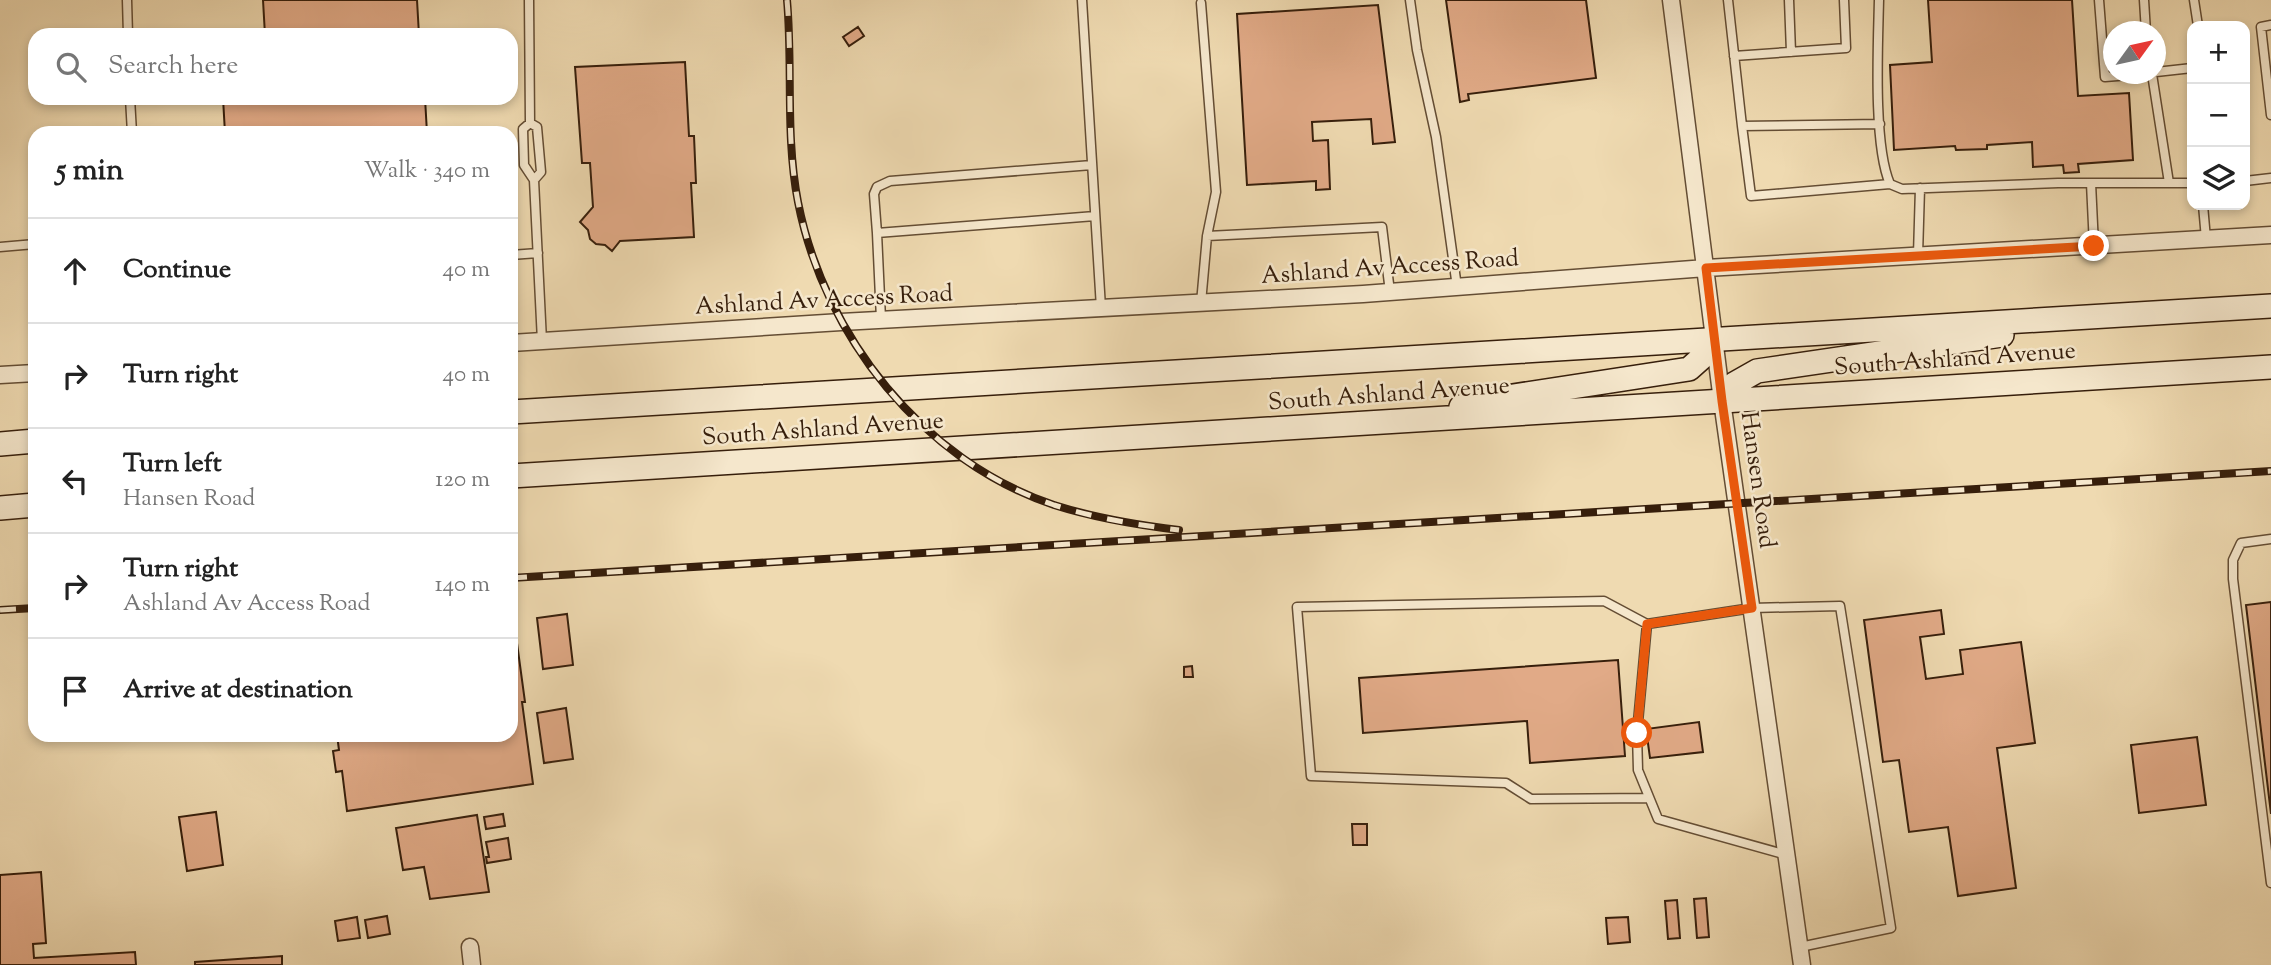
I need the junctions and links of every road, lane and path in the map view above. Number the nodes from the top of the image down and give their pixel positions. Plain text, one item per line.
1 (127, 0) edge
2 (529, 0) edge
3 (1082, 0) edge
4 (1410, 0) edge
5 (1671, 0) edge
6 (1728, 0) edge
7 (1788, 0) edge
8 (1844, 0) edge
9 (1879, 0) edge
10 (2099, 0) edge
11 (2144, 0) edge
12 (2194, 0) edge
13 (1201, 3) dead end
14 (2145, 21) edge
15 (2197, 21) edge
16 (2271, 25) edge
17 (128, 28) edge
18 (2103, 51) edge
19 (1791, 52) junction
20 (1734, 56) junction
21 (2187, 69) edge
22 (2166, 71) edge
23 (2156, 84) edge
24 (2269, 87) edge
25 (131, 105) edge
26 (2271, 115) edge
27 (530, 123) junction
28 (1880, 124) junction
29 (132, 126) edge
30 (1742, 126) junction
31 (1092, 165) junction
32 (2271, 178) edge
33 (534, 180) junction
34 (2250, 180) edge
35 (2091, 183) junction
36 (2169, 183) junction
37 (2187, 183) edge
38 (1890, 184) junction
39 (1920, 188) junction
40 (2203, 210) edge
41 (1095, 216) junction
42 (877, 233) junction
43 (1207, 236) junction
44 (2271, 236) edge
45 (2206, 240) junction
46 (28, 245) edge
47 (2094, 246) junction
48 (0, 247) edge
49 (538, 253) junction
50 (518, 254) edge
51 (1918, 256) junction
52 (1706, 268) junction
53 (1457, 287) junction
54 (1390, 292) junction
55 (1201, 303) junction
56 (2271, 306) edge
57 (1101, 308) junction
58 (2080, 318) junction
59 (881, 320) junction
60 (1715, 338) junction
61 (542, 341) junction
62 (518, 343) edge
63 (2271, 367) edge
64 (28, 373) edge
65 (0, 375) edge
66 (1722, 401) junction
67 (518, 412) edge
68 (1431, 419) junction
69 (28, 441) edge
70 (0, 443) edge
71 (518, 476) edge
72 (28, 506) edge
73 (0, 508) edge
74 (2271, 539) edge
75 (1752, 608) junction
76 (1647, 624) junction
77 (1649, 798) junction
78 (1787, 855) junction
79 (2271, 883) edge
80 (470, 947) dead end
81 (1800, 947) junction
82 (471, 965) edge
83 (1802, 965) edge

1 - 17 lane
2 - 27 lane
3 - 31 lane
4 - 53 lane
5 - 52 street, Hansen Road
6 - 20 lane
7 - 19 lane
8 - 19 lane
9 - 28 lane
10 - 18 lane
11 - 14 lane
12 - 15 lane
13 - 43 lane
16 - 24 lane
19 - 20 lane
20 - 30 lane
21 - 22 lane
23 - 36 lane
24 - 26 lane
25 - 29 lane
27 - 33 lane
27 - 33 lane
28 - 30 lane
28 - 38 lane
30 - 38 lane
31 - 41 lane
31 - 42 lane
32 - 34 lane
33 - 49 lane
35 - 36 lane
35 - 39 lane
35 - 47 lane
36 - 37 lane
38 - 39 lane
39 - 51 lane
40 - 45 lane
41 - 42 lane
41 - 57 lane
42 - 59 lane
43 - 54 lane
43 - 55 lane
44 - 45 street, Ashland Av Access Road
45 - 47 street, Ashland Av Access Road
46 - 48 lane
47 - 51 street, Ashland Av Access Road
49 - 50 lane
49 - 61 lane
51 - 52 street, Ashland Av Access Road
52 - 53 street, Ashland Av Access Road
52 - 60 street, Hansen Road
53 - 54 street, Ashland Av Access Road
54 - 55 street, Ashland Av Access Road
55 - 57 street, Ashland Av Access Road
56 - 58 main road, South Ashland Avenue
57 - 59 street, Ashland Av Access Road
58 - 60 main road, South Ashland Avenue
58 - 66 main road
59 - 61 street, Ashland Av Access Road
60 - 66 street, Hansen Road
60 - 67 main road, South Ashland Avenue
60 - 68 main road
61 - 62 street, Ashland Av Access Road
63 - 66 main road, South Ashland Avenue
64 - 65 street
66 - 68 main road, South Ashland Avenue
66 - 75 street, Hansen Road
68 - 71 main road, South Ashland Avenue
69 - 70 main road
72 - 73 main road
74 - 79 lane
75 - 76 lane
75 - 78 street, Hansen Road
75 - 81 lane
76 - 77 lane
76 - 77 lane
77 - 78 lane
78 - 81 street, Hansen Road
80 - 82 street
81 - 83 street, Hansen Road

